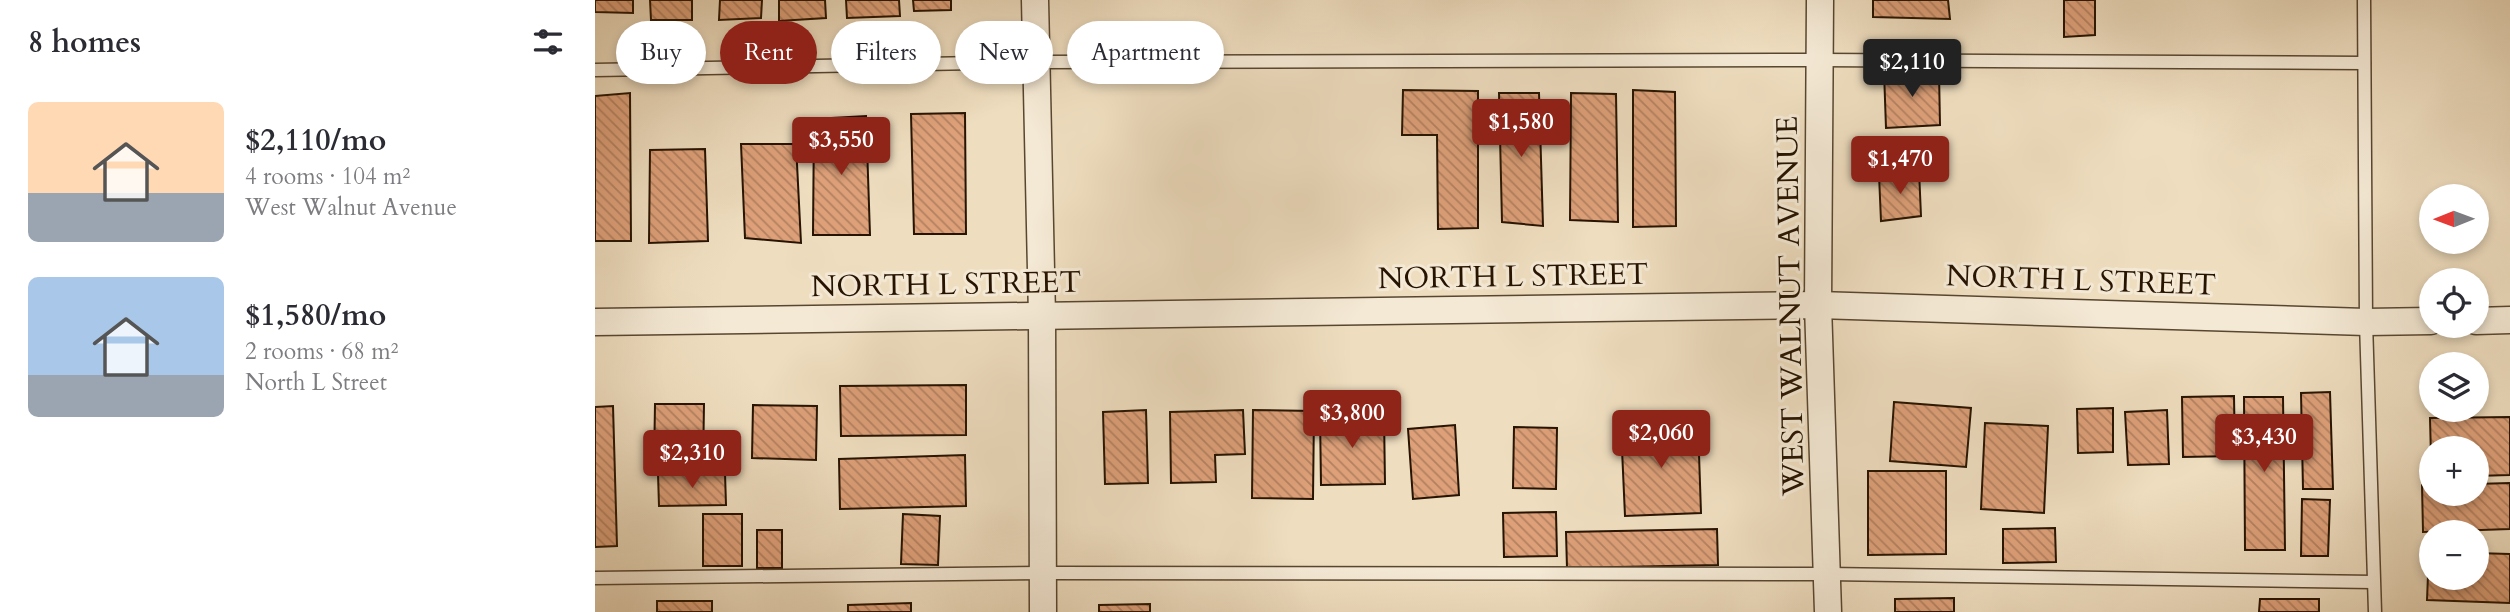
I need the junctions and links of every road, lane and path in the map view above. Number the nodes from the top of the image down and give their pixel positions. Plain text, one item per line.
1 (1035, 0) edge
2 (1821, 0) edge
3 (2364, 0) edge
4 (1035, 21) edge
5 (1820, 60) junction
6 (1053, 62) edge
7 (955, 63) edge
8 (2364, 64) junction
9 (595, 70) edge
10 (1037, 84) edge
11 (1818, 305) junction
12 (1042, 316) junction
13 (2510, 320) edge
14 (2419, 321) edge
15 (2489, 321) edge
16 (2366, 322) junction
17 (595, 323) edge
18 (1043, 573) junction
19 (1828, 573) junction
20 (595, 578) edge
21 (2374, 582) junction
22 (1043, 612) edge
23 (1828, 612) edge
24 (2375, 612) edge

1 - 4 street
2 - 5 street, WEST WALNUT AVENUE
3 - 8 lane
5 - 6 lane
5 - 8 lane
5 - 11 street, WEST WALNUT AVENUE
7 - 9 lane
8 - 16 lane
10 - 12 street
11 - 12 street, NORTH L STREET
11 - 16 street, NORTH L STREET
11 - 19 street, WEST WALNUT AVENUE
12 - 17 street, NORTH L STREET
12 - 18 street
13 - 15 street
14 - 16 street, NORTH L STREET
16 - 21 lane
18 - 19 lane
18 - 20 lane
18 - 22 street
19 - 21 lane
19 - 23 street, WEST WALNUT AVENUE
21 - 24 lane

